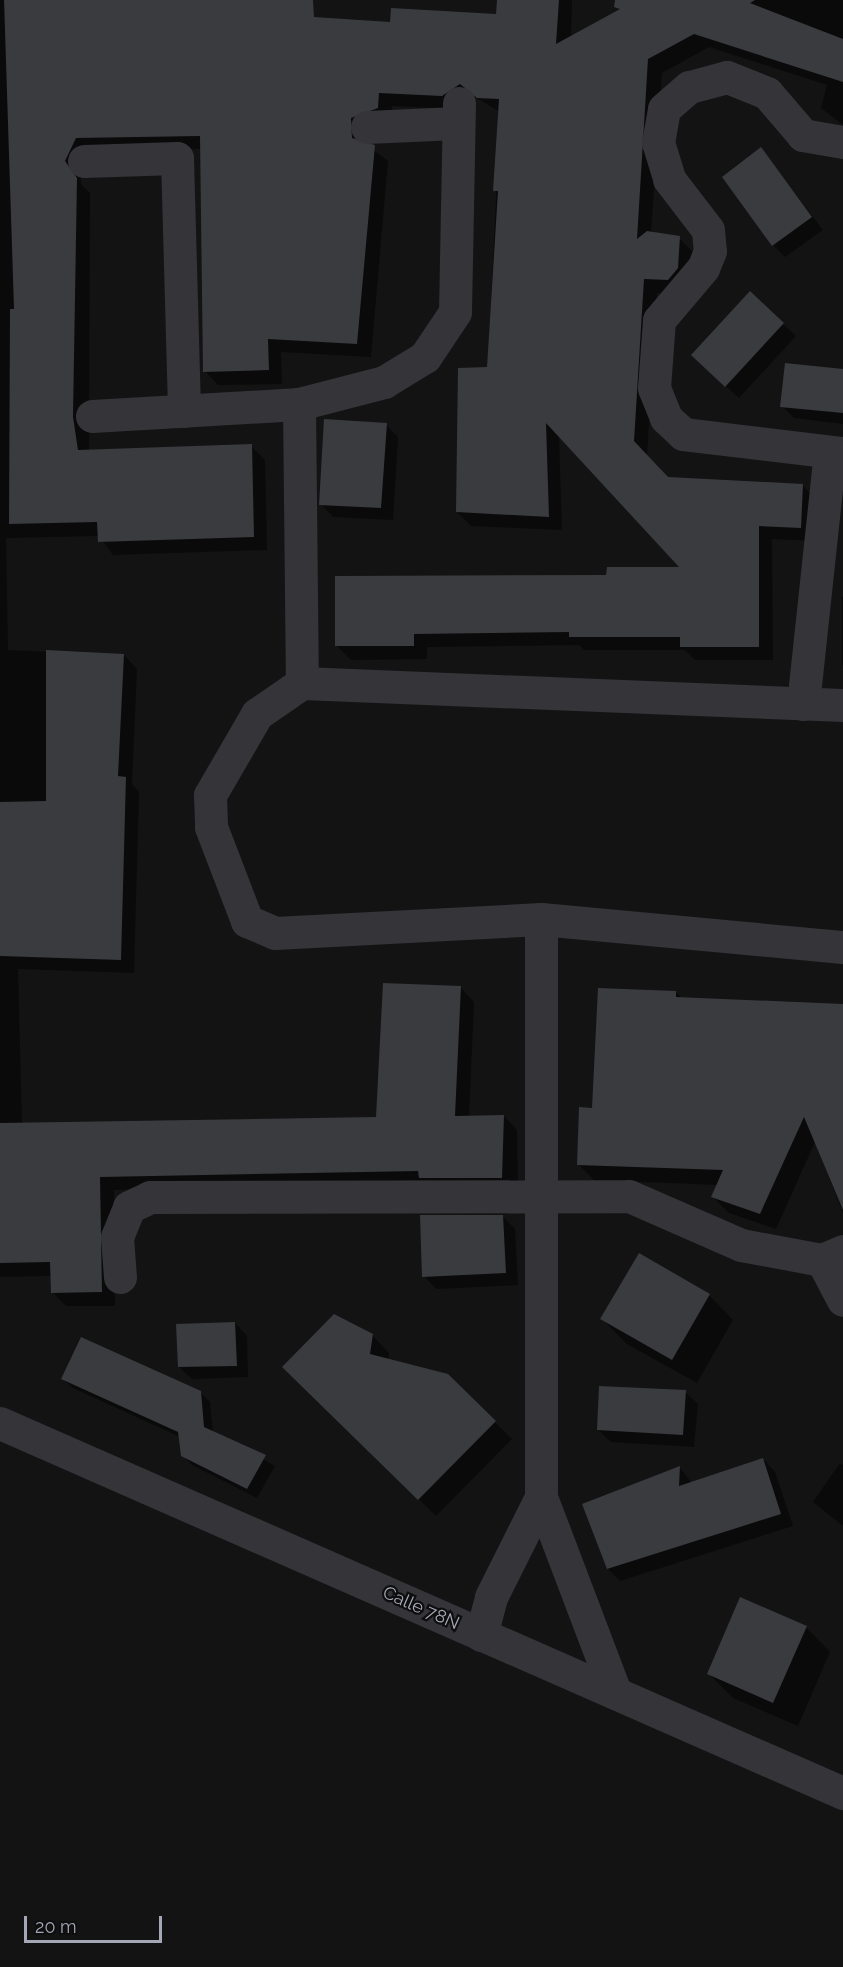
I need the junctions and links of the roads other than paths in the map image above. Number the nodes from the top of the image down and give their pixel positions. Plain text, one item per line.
1 (367, 127) dead end
2 (843, 142) edge
3 (84, 161) dead end
4 (299, 404) junction
5 (184, 411) junction
6 (92, 416) dead end
7 (837, 453) edge
8 (302, 683) junction
9 (803, 704) junction
10 (843, 705) edge
11 (541, 919) junction
12 (843, 947) edge
13 (538, 1194) junction
14 (833, 1255) edge
15 (120, 1277) dead end
16 (843, 1300) edge
17 (0, 1423) edge
18 (541, 1497) junction
19 (481, 1635) junction
20 (613, 1687) junction
21 (843, 1793) edge

1 - 4 street
2 - 7 street
3 - 5 street
4 - 5 street
4 - 8 street
5 - 6 street
7 - 9 street
8 - 9 street
8 - 11 street
9 - 10 street
11 - 12 street
11 - 13 street
13 - 14 street
13 - 15 street
13 - 18 street
14 - 16 street
17 - 19 street, Calle 78N
18 - 19 street
18 - 20 street
19 - 20 street, Calle 78N
20 - 21 street, Calle 78N

